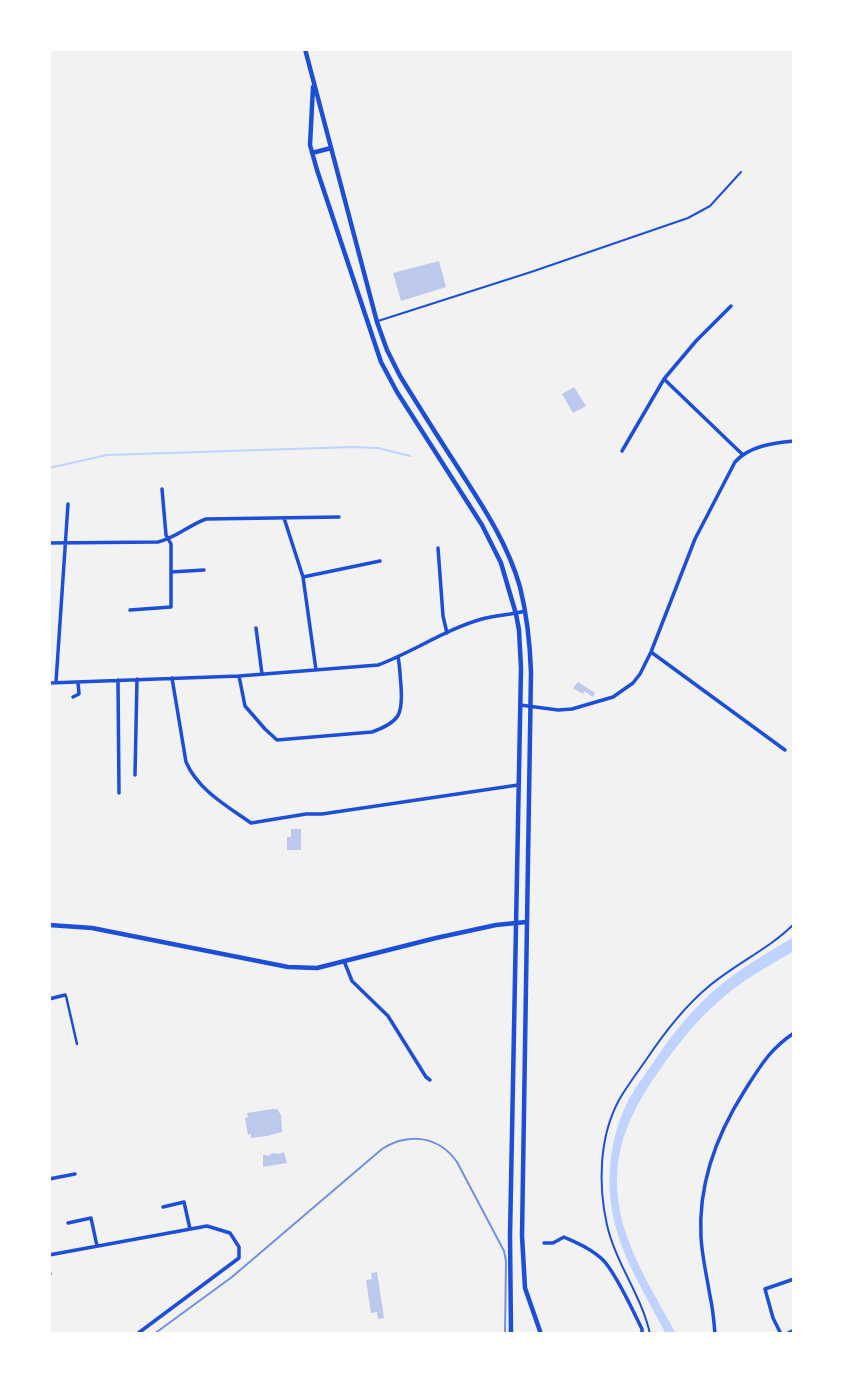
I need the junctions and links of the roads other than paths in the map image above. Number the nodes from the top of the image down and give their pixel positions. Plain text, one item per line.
1 (305, 49) edge
2 (313, 82) junction
3 (331, 148) junction
4 (312, 153) junction
5 (741, 172) dead end
6 (731, 306) dead end
7 (377, 322) junction
8 (664, 379) junction
9 (794, 440) edge
10 (622, 451) dead end
11 (742, 454) junction
12 (162, 489) dead end
13 (68, 504) dead end
14 (339, 517) dead end
15 (284, 518) junction
16 (169, 539) junction
17 (49, 543) edge
18 (65, 543) junction
19 (439, 548) dead end
20 (380, 561) dead end
21 (204, 570) dead end
22 (171, 572) junction
23 (303, 577) junction
24 (130, 610) dead end
25 (525, 611) junction
26 (516, 614) junction
27 (256, 628) dead end
28 (447, 634) junction
29 (651, 652) junction
30 (398, 657) junction
31 (316, 670) junction
32 (262, 674) junction
33 (239, 676) junction
34 (172, 678) junction
35 (137, 679) junction
36 (118, 680) junction
37 (78, 681) junction
38 (56, 682) junction
39 (49, 683) edge
40 (73, 697) dead end
41 (520, 705) junction
42 (530, 706) junction
43 (785, 750) dead end
44 (135, 775) dead end
45 (518, 785) junction
46 (119, 793) dead end
47 (516, 922) junction
48 (526, 922) junction
49 (49, 925) edge
50 (344, 961) junction
51 (65, 995) joint
52 (49, 999) edge
53 (794, 1033) edge
54 (77, 1044) dead end
55 (430, 1080) dead end
56 (512, 1168) junction
57 (522, 1168) junction
58 (75, 1174) dead end
59 (49, 1179) edge
60 (163, 1207) dead end
61 (68, 1223) dead end
62 (190, 1229) junction
63 (544, 1242) dead end
64 (97, 1246) junction
65 (49, 1255) edge
66 (794, 1279) edge
67 (794, 1331) edge
68 (137, 1334) edge
69 (510, 1334) edge
70 (541, 1334) edge
71 (642, 1334) edge
72 (715, 1334) edge
73 (782, 1334) edge
74 (788, 1334) edge

1 - 2 street
2 - 3 street
2 - 4 street
3 - 4 street
3 - 7 street
4 - 26 street
5 - 7 lane
6 - 8 street
7 - 25 street
8 - 10 street
8 - 11 street
9 - 11 street
11 - 29 street
12 - 16 street
13 - 18 street
14 - 15 street
15 - 16 street
15 - 23 street
16 - 18 street
16 - 22 street
17 - 18 street
18 - 38 street
19 - 28 street
20 - 23 street
21 - 22 street
22 - 24 street
23 - 31 street
25 - 26 street
25 - 42 street
26 - 28 street
26 - 41 street
27 - 32 street
28 - 30 street
29 - 42 street
29 - 43 street
30 - 31 street
30 - 33 street
31 - 32 street
32 - 33 street
33 - 34 street
34 - 35 street
34 - 45 street
35 - 36 street
35 - 44 street
36 - 37 street
36 - 46 street
37 - 38 street
37 - 40 street
38 - 39 street
41 - 42 street
41 - 45 street
42 - 48 street
45 - 47 street
47 - 48 street
47 - 50 street
47 - 56 street
48 - 57 street
49 - 50 street
50 - 55 street
51 - 52 street
51 - 54 street
53 - 72 street
56 - 57 street
56 - 69 street
57 - 70 street
58 - 59 street
60 - 62 street
61 - 64 street
62 - 64 street
62 - 68 street
63 - 71 street
64 - 65 street
66 - 73 street
67 - 74 main road

